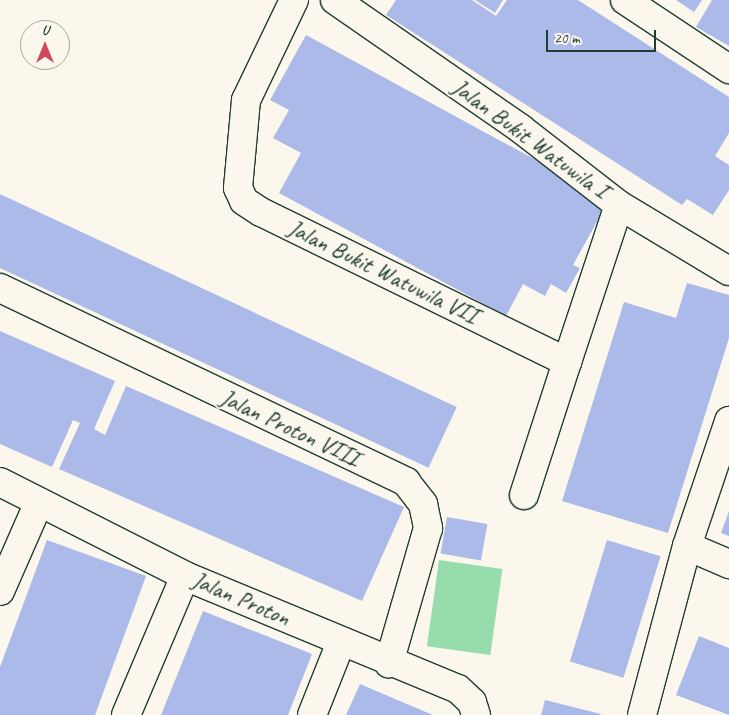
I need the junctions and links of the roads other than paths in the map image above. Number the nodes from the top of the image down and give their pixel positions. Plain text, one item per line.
1 (294, 0) edge
2 (335, 0) edge
3 (625, 0) edge
4 (729, 69) edge
5 (619, 205) junction
6 (729, 271) edge
7 (0, 288) edge
8 (567, 362) junction
9 (729, 421) edge
10 (0, 482) edge
11 (524, 495) dead end
12 (39, 502) junction
13 (687, 546) junction
14 (729, 564) edge
15 (185, 576) junction
16 (0, 592) edge
17 (341, 642) junction
18 (390, 664) junction
19 (126, 715) edge
20 (312, 715) edge
21 (476, 715) edge
22 (642, 715) edge

1 - 8 street, Jalan Bukit Watuwila VII
2 - 5 street, Jalan Bukit Watuwila I
3 - 4 street
5 - 6 street, Jalan Bukit Watuwila I
5 - 8 street
7 - 18 street, Jalan Proton VIII
8 - 11 street
9 - 13 street
10 - 12 street, Jalan Proton
12 - 15 street, Jalan Proton
12 - 16 street
13 - 14 street
13 - 22 street
15 - 17 street, Jalan Proton
15 - 19 street
17 - 18 street, Jalan Proton
17 - 20 street
18 - 21 street, Jalan Proton

